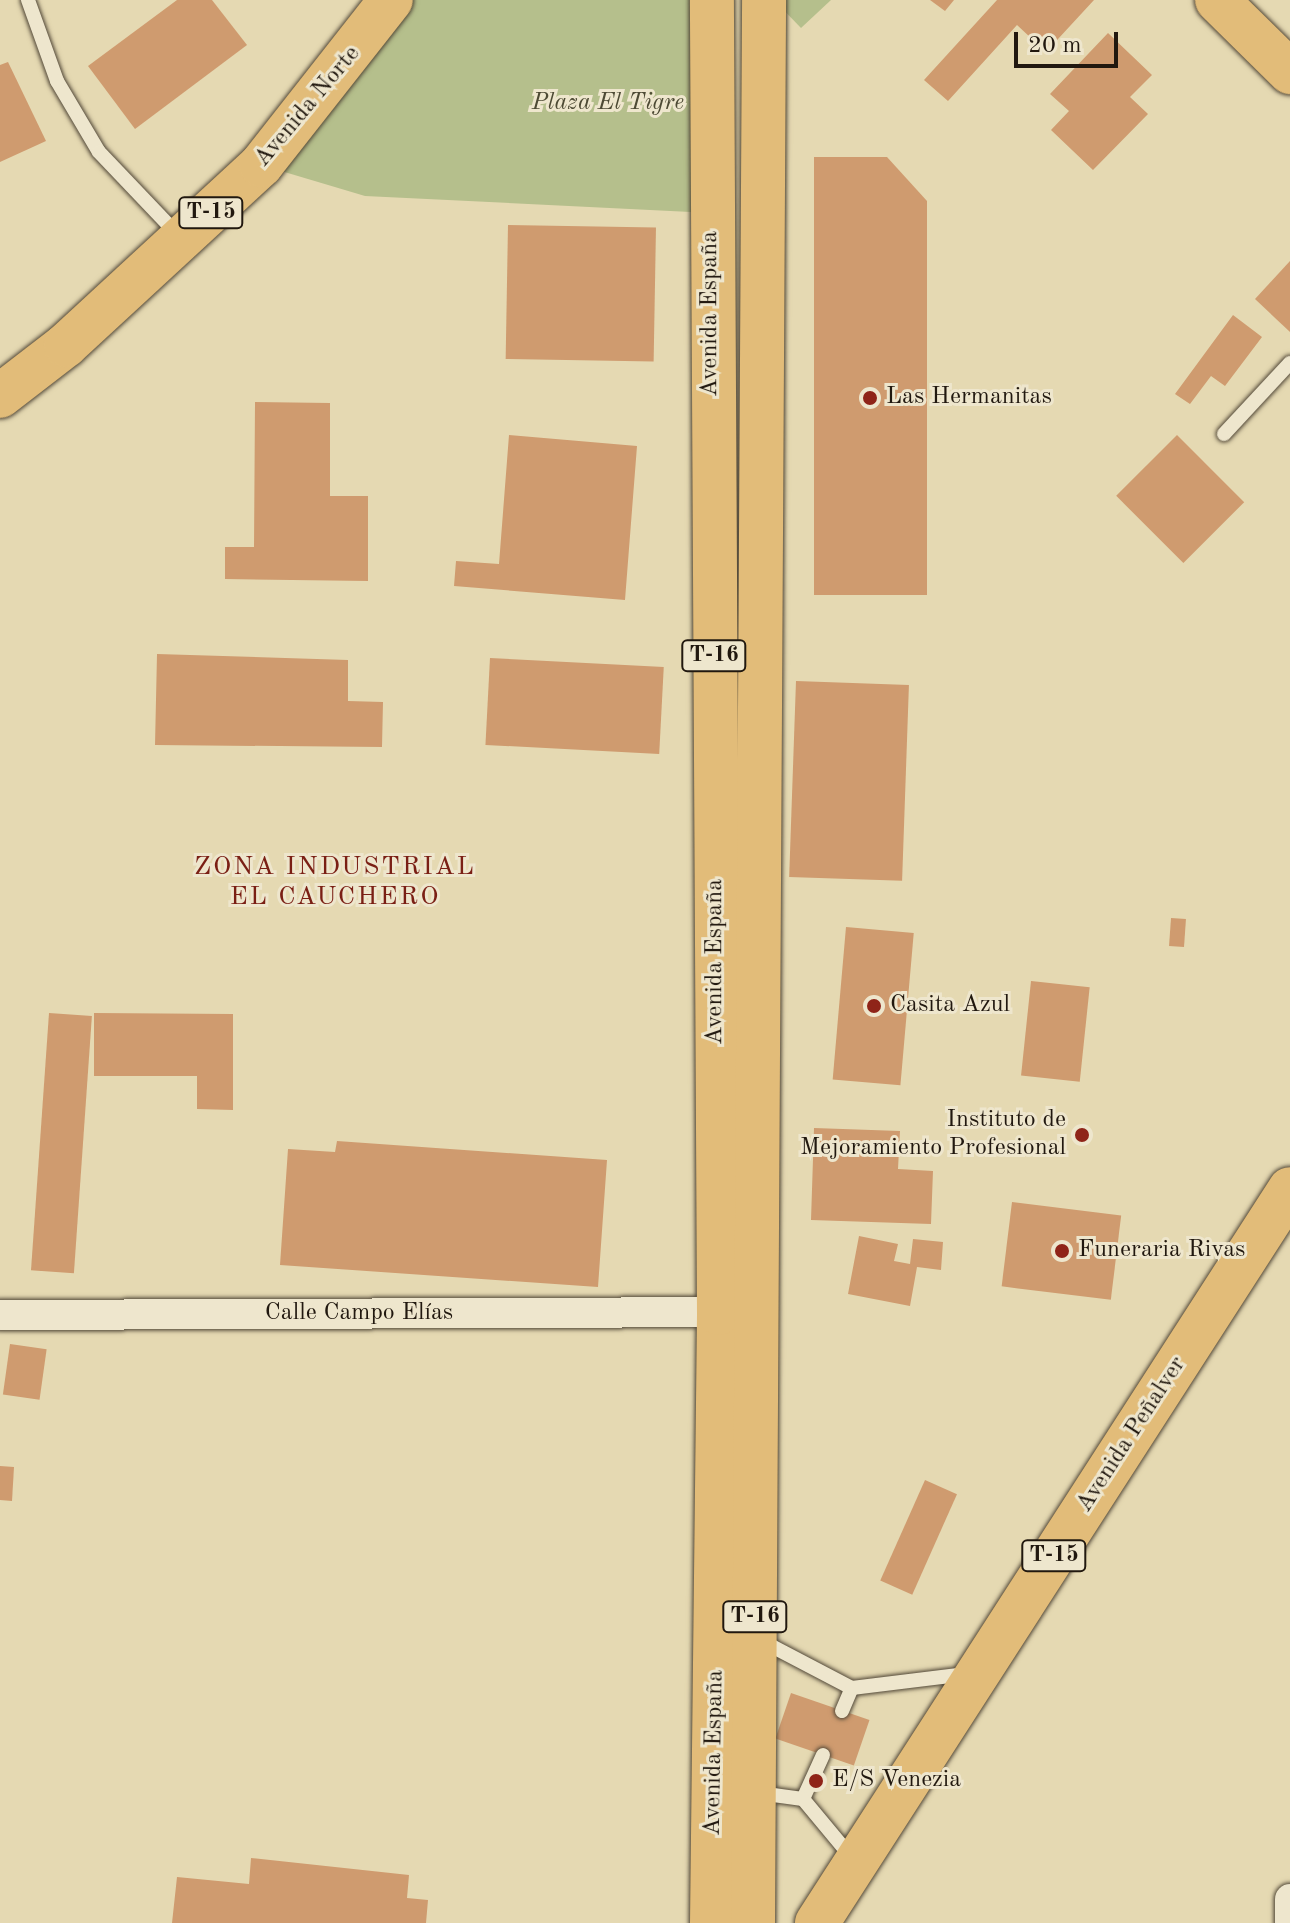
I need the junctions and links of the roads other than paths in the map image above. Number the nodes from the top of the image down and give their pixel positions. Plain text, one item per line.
1 (28, 0) edge
2 (391, 0) edge
3 (712, 0) edge
4 (764, 0) edge
5 (1217, 0) edge
6 (1290, 72) edge
7 (183, 240) junction
8 (1290, 363) edge
9 (0, 396) edge
10 (1224, 434) dead end
11 (1290, 1189) edge
12 (738, 1312) junction
13 (0, 1315) edge
14 (755, 1637) junction
15 (978, 1673) junction
16 (852, 1688) junction
17 (842, 1711) dead end
18 (823, 1755) dead end
19 (754, 1793) junction
20 (803, 1799) junction
21 (856, 1863) junction
22 (1290, 1899) edge
23 (712, 1923) edge
24 (753, 1923) edge
25 (817, 1923) edge
26 (1290, 1923) edge

1 - 7 lane
2 - 7 main road, Avenida Norte / T-15
3 - 12 main road, Avenida España / T-16
4 - 12 main road, Avenida España / T-16
5 - 6 main road
7 - 9 main road, Avenida Norte / T-15
8 - 10 lane
11 - 15 main road, Avenida Peñalver / T-15
12 - 13 street, Calle Campo Elías
12 - 14 main road, Avenida España / T-16
12 - 23 main road, Avenida España / T-16
14 - 16 lane
14 - 19 main road, Avenida España / T-16
15 - 16 lane
15 - 21 main road, Avenida Peñalver / T-15
16 - 17 lane
18 - 20 lane
19 - 20 lane
19 - 24 main road, Avenida España / T-16
20 - 21 lane
21 - 25 main road, Avenida Peñalver / T-15
22 - 26 street

